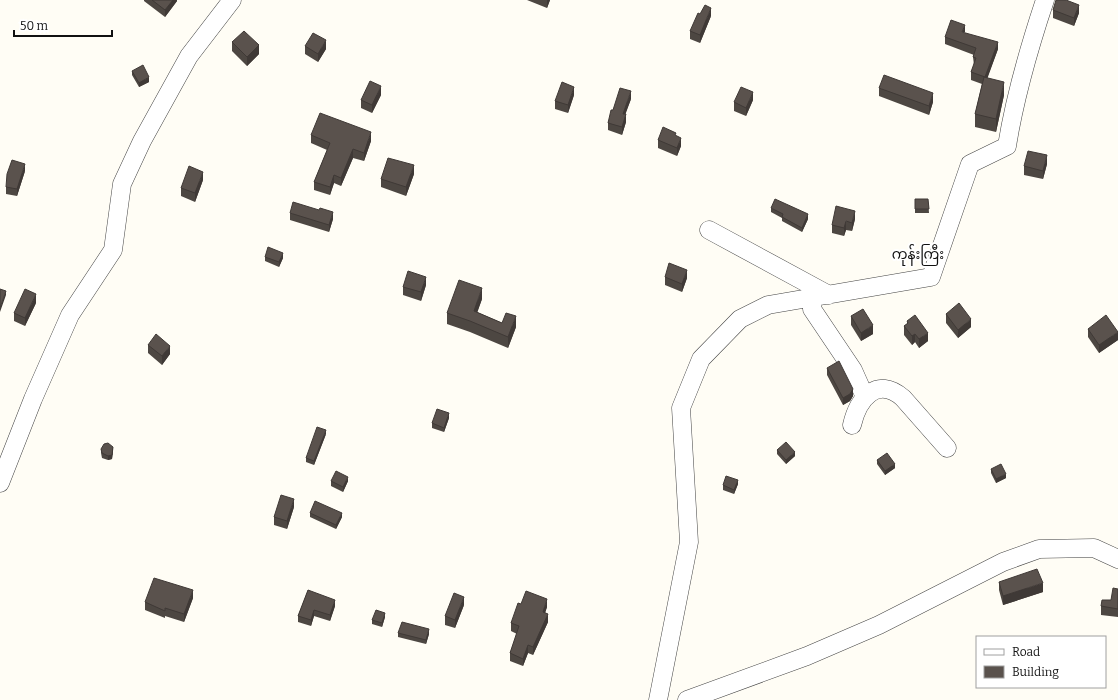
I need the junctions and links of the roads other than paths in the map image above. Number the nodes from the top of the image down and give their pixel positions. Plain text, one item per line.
1 (232, 0) edge
2 (1045, 0) edge
3 (709, 230) dead end
4 (821, 296) junction
5 (865, 397) junction
6 (852, 425) dead end
7 (947, 448) dead end
8 (0, 483) edge
9 (1118, 558) edge
10 (658, 700) edge
11 (687, 700) edge

1 - 8 street
2 - 4 street
3 - 4 street
4 - 5 street
4 - 10 street
5 - 6 street
5 - 7 street
9 - 11 street

